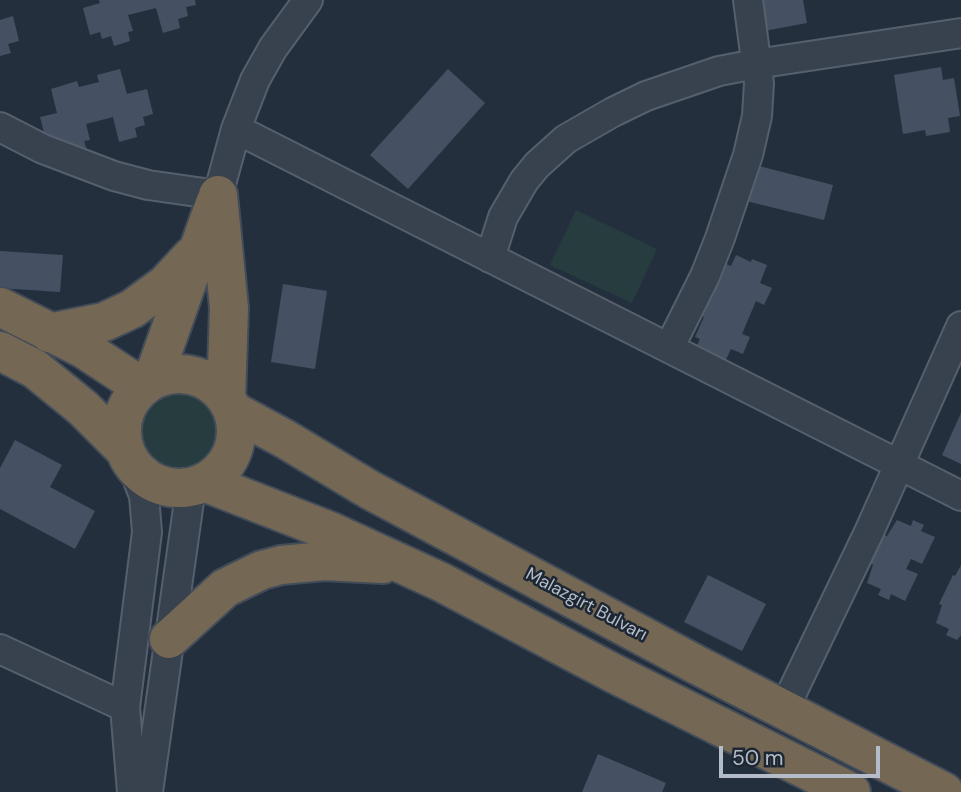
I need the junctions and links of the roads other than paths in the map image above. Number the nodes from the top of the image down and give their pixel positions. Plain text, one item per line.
1 (308, 0) edge
2 (748, 0) edge
3 (961, 33) edge
4 (756, 64) junction
5 (0, 127) edge
6 (236, 129) junction
7 (218, 195) junction
8 (200, 246) junction
9 (491, 258) junction
10 (0, 307) edge
11 (961, 327) edge
12 (49, 333) junction
13 (669, 348) junction
14 (0, 351) edge
15 (147, 383) junction
16 (230, 405) junction
17 (128, 456) junction
18 (899, 464) junction
19 (198, 484) junction
20 (961, 496) edge
21 (405, 565) junction
22 (169, 639) junction
23 (0, 649) edge
24 (125, 707) junction
25 (784, 709) junction
26 (132, 792) edge
27 (148, 792) edge
28 (852, 792) edge
29 (944, 792) edge

1 - 6 street
2 - 4 street
3 - 4 street
4 - 9 street
4 - 13 street
5 - 7 street
6 - 7 street
6 - 9 street
7 - 8 highway
7 - 16 highway
8 - 12 highway
8 - 15 highway
9 - 13 street
10 - 12 highway
11 - 18 street
12 - 15 highway
13 - 18 street
14 - 17 highway
15 - 16 highway
15 - 17 highway
16 - 19 highway
16 - 25 highway, Malazgirt Bulvarı
17 - 19 highway
17 - 24 street
18 - 20 street
18 - 25 street
19 - 21 highway
19 - 22 street
21 - 22 highway
21 - 28 highway
22 - 27 street
23 - 24 street
24 - 26 street
25 - 29 highway, Malazgirt Bulvarı

